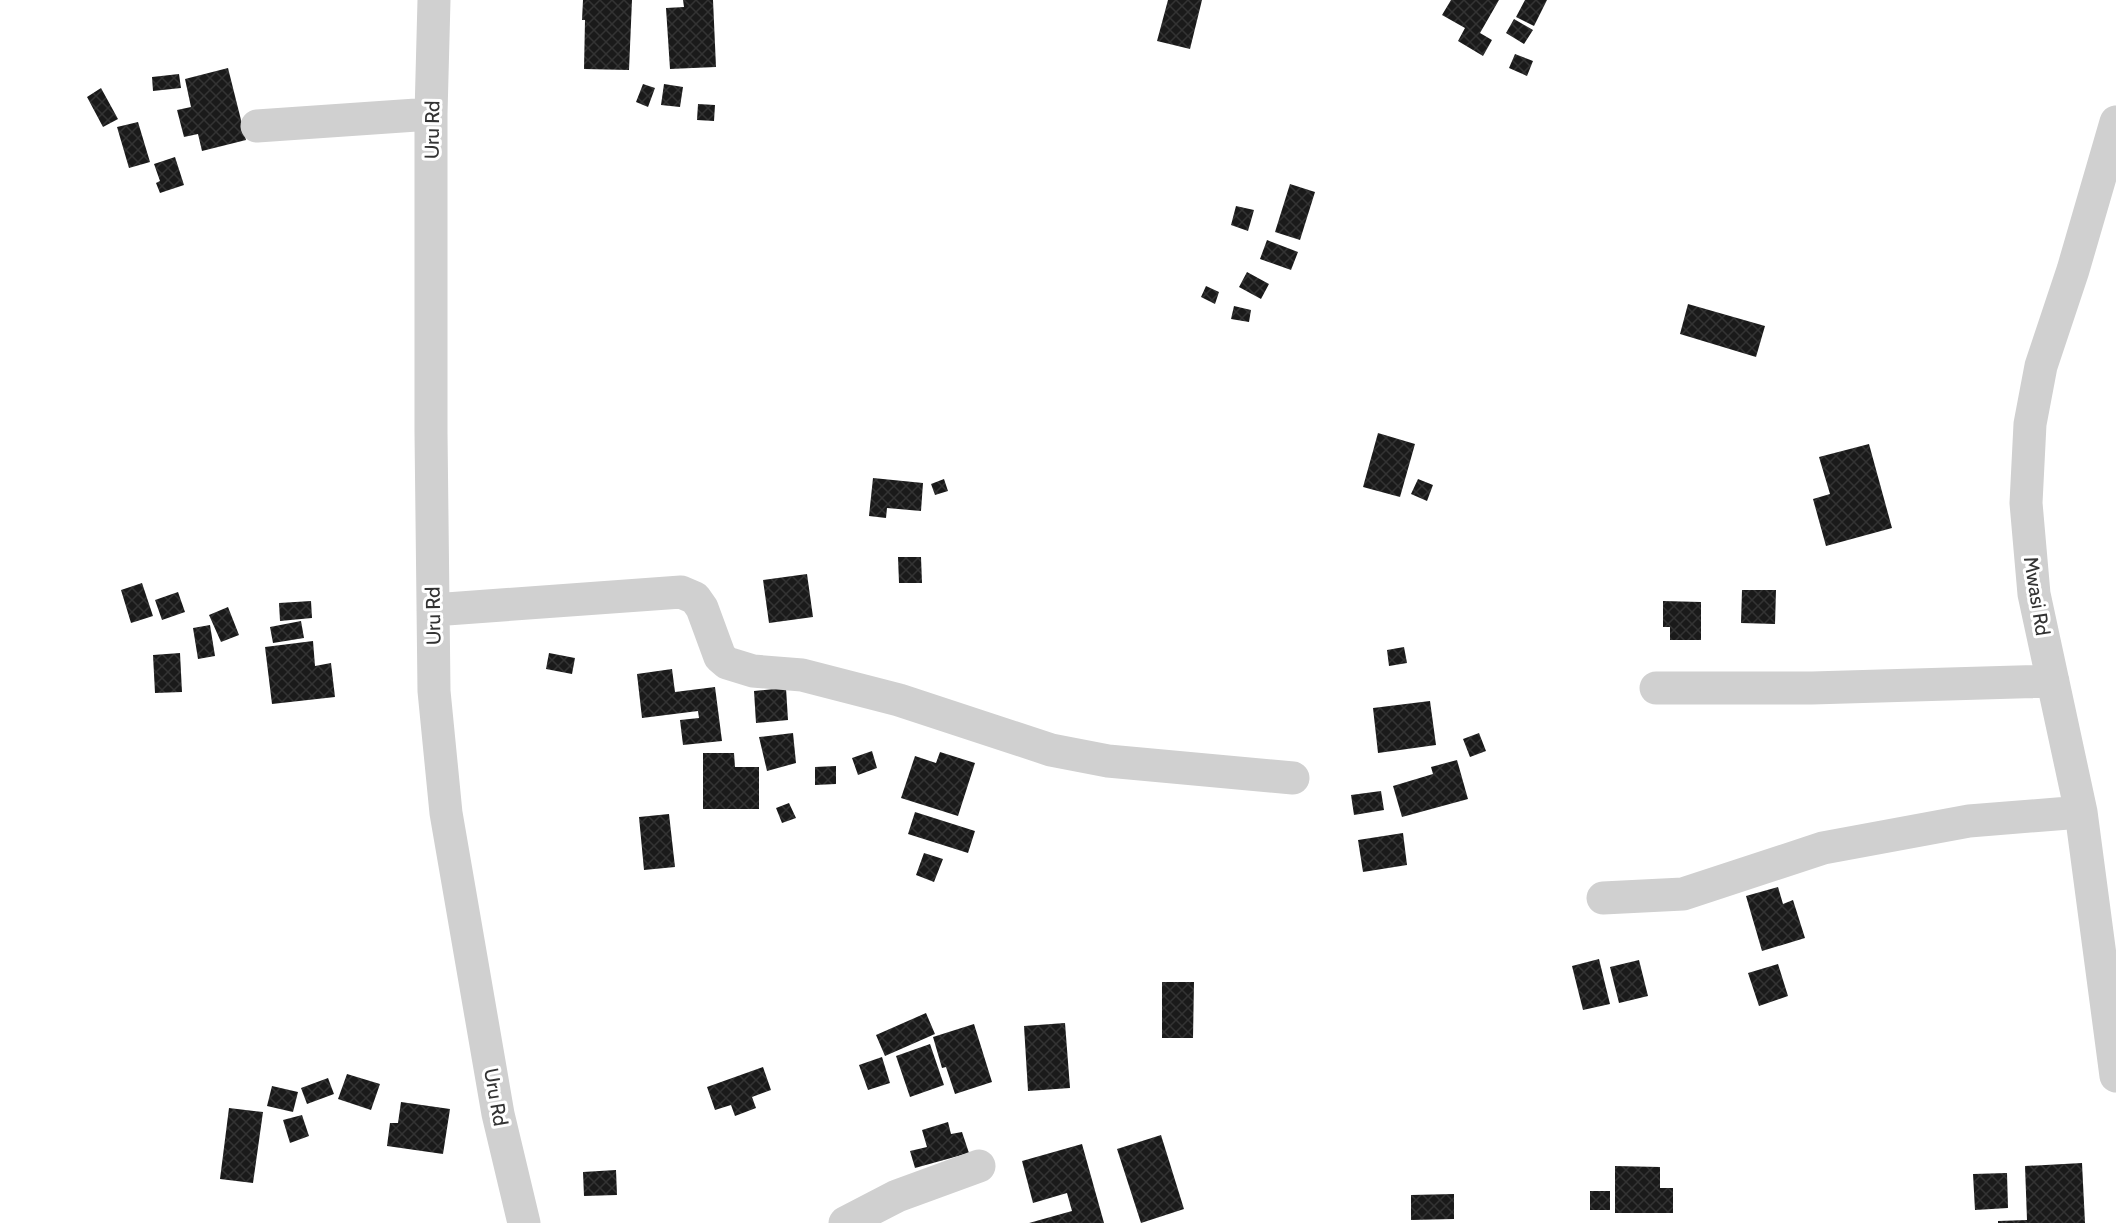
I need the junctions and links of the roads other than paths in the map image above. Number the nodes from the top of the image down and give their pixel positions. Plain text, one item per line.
1 (434, 0) edge
2 (431, 114) junction
3 (2116, 122) edge
4 (257, 126) dead end
5 (433, 610) junction
6 (2053, 681) junction
7 (1656, 688) dead end
8 (1293, 778) dead end
9 (2081, 812) junction
10 (1603, 898) dead end
11 (2116, 1076) edge
12 (979, 1166) dead end
13 (524, 1223) edge
14 (844, 1223) edge

1 - 2 street, Uru Rd
2 - 4 street
2 - 5 street, Uru Rd
3 - 6 street, Mwasi Rd
5 - 8 street
5 - 13 street, Uru Rd
6 - 7 street
6 - 9 street, Mwasi Rd
9 - 10 street
9 - 11 street, Mwasi Rd
12 - 14 street

